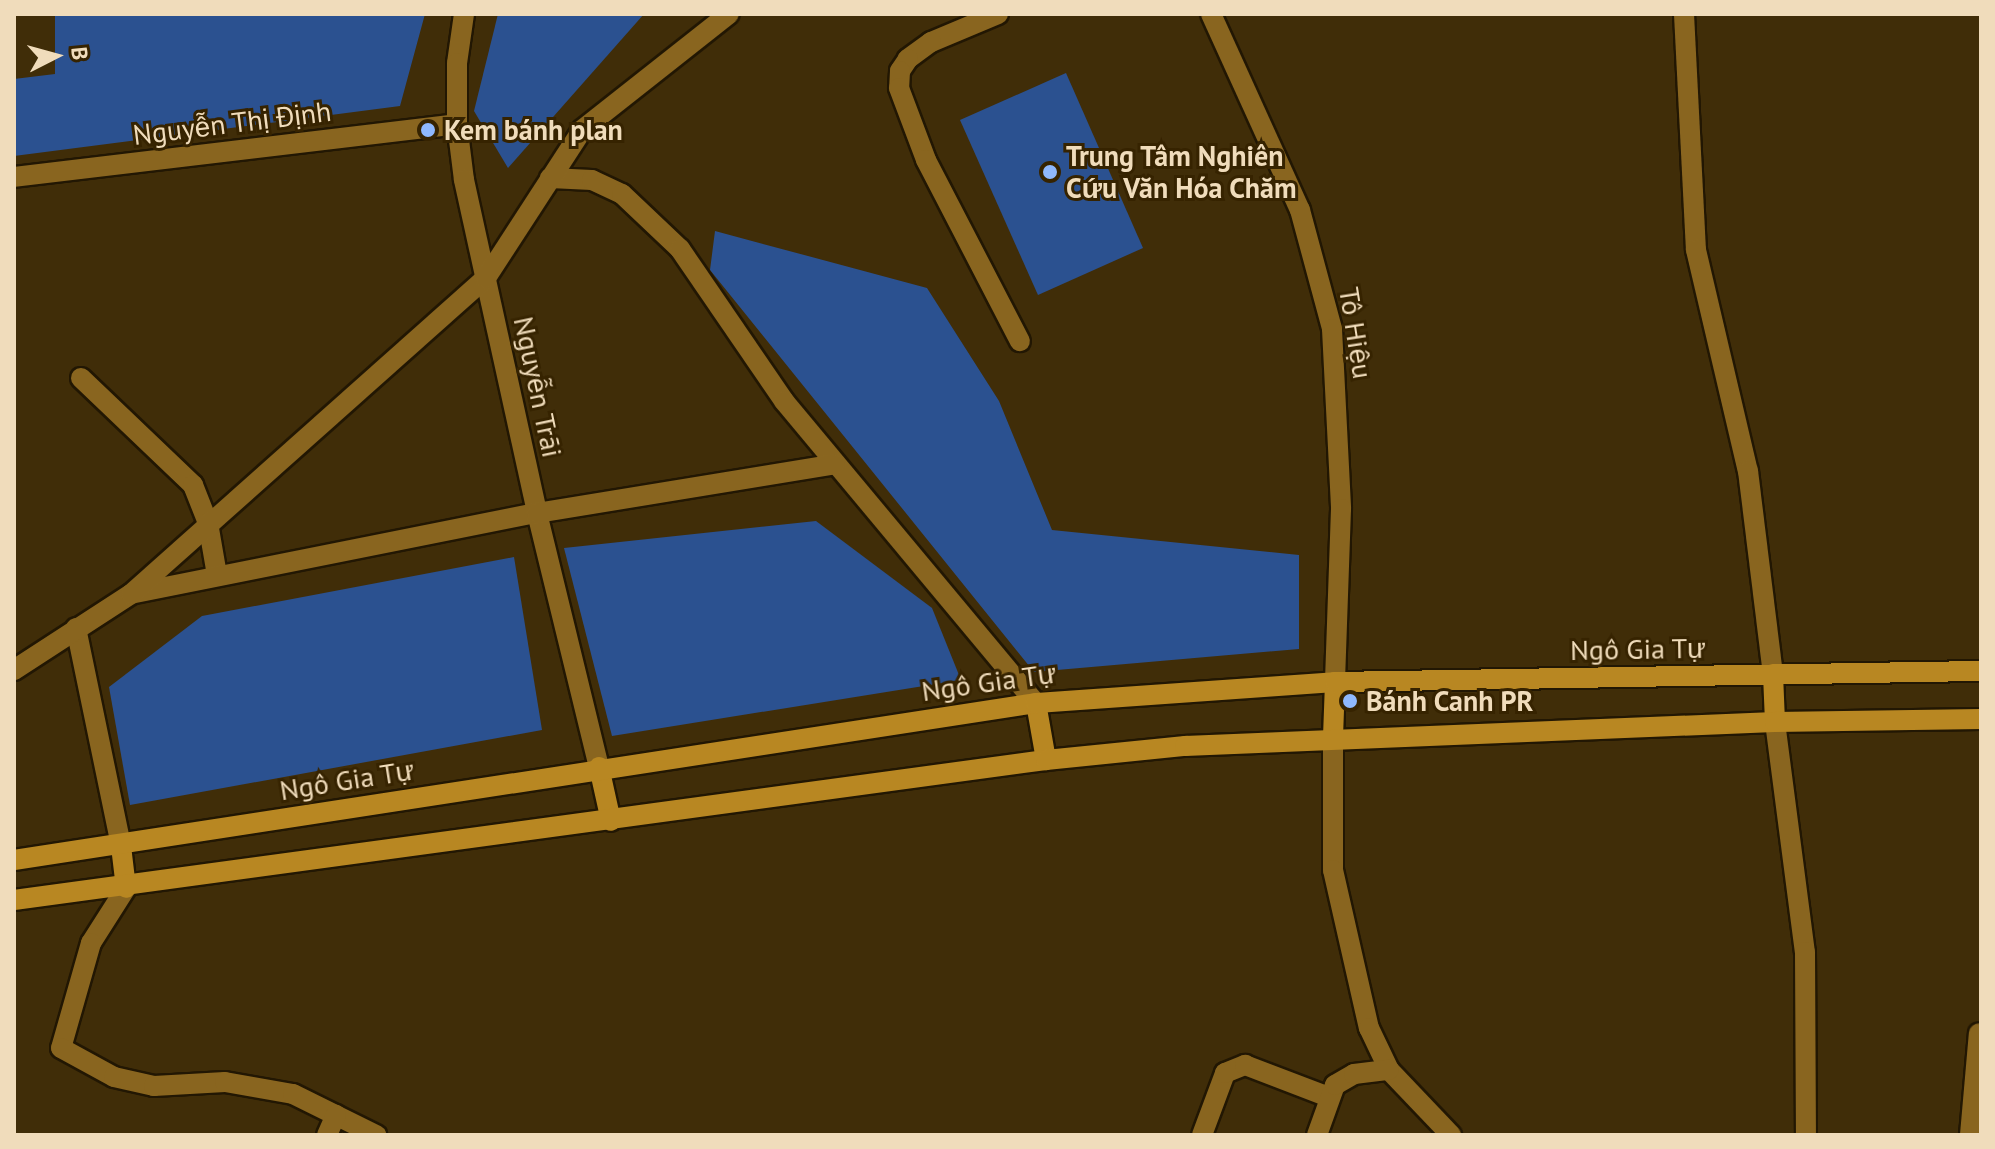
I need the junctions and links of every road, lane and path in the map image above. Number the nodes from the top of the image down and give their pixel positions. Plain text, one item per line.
1 (464, 14) edge
2 (729, 14) edge
3 (998, 14) edge
4 (1211, 14) edge
5 (1684, 14) edge
6 (457, 124) junction
7 (14, 177) edge
8 (550, 178) junction
9 (486, 278) junction
10 (1020, 341) dead end
11 (81, 378) dead end
12 (835, 464) junction
13 (537, 513) junction
14 (208, 523) junction
15 (217, 575) junction
16 (131, 594) junction
17 (76, 628) junction
18 (14, 670) edge
19 (1981, 671) edge
20 (1773, 674) junction
21 (1335, 682) junction
22 (1036, 703) junction
23 (1981, 719) edge
24 (1775, 722) junction
25 (1333, 737) junction
26 (1046, 760) junction
27 (599, 767) junction
28 (611, 821) junction
29 (121, 846) junction
30 (14, 860) edge
31 (126, 888) junction
32 (14, 900) edge
33 (1979, 1033) dead end
34 (1389, 1070) junction
35 (1329, 1097) junction
36 (336, 1115) junction
37 (327, 1135) edge
38 (376, 1135) edge
39 (1202, 1135) edge
40 (1317, 1135) edge
41 (1451, 1135) edge
42 (1806, 1135) edge
43 (1970, 1135) edge

1 - 6 street, Nguyễn Trãi
2 - 8 street
3 - 10 street
4 - 21 street, Tô Hiệu
5 - 20 street
6 - 7 street, Nguyễn Thị Định
6 - 9 street, Nguyễn Trãi
8 - 9 street
8 - 12 street
9 - 13 street, Nguyễn Trãi
9 - 14 street
11 - 14 street
12 - 13 street
12 - 22 street
13 - 15 street
13 - 27 street, Nguyễn Trãi
14 - 15 street
14 - 16 street
15 - 16 street
16 - 17 street
17 - 18 street
17 - 29 street
19 - 20 main road, Ngô Gia Tự
20 - 21 main road, Ngô Gia Tự
20 - 24 main road
21 - 22 main road, Ngô Gia Tự
21 - 25 main road
22 - 26 main road
22 - 27 main road, Ngô Gia Tự
23 - 24 main road
24 - 25 main road
24 - 42 street
25 - 26 main road
25 - 34 street
26 - 28 main road
27 - 28 main road
27 - 29 main road, Ngô Gia Tự
28 - 31 main road
29 - 30 main road, Ngô Gia Tự
29 - 31 main road
31 - 32 main road
31 - 36 street
33 - 43 street
34 - 35 street
34 - 41 street
35 - 39 street
35 - 40 street
36 - 37 street
36 - 38 street

